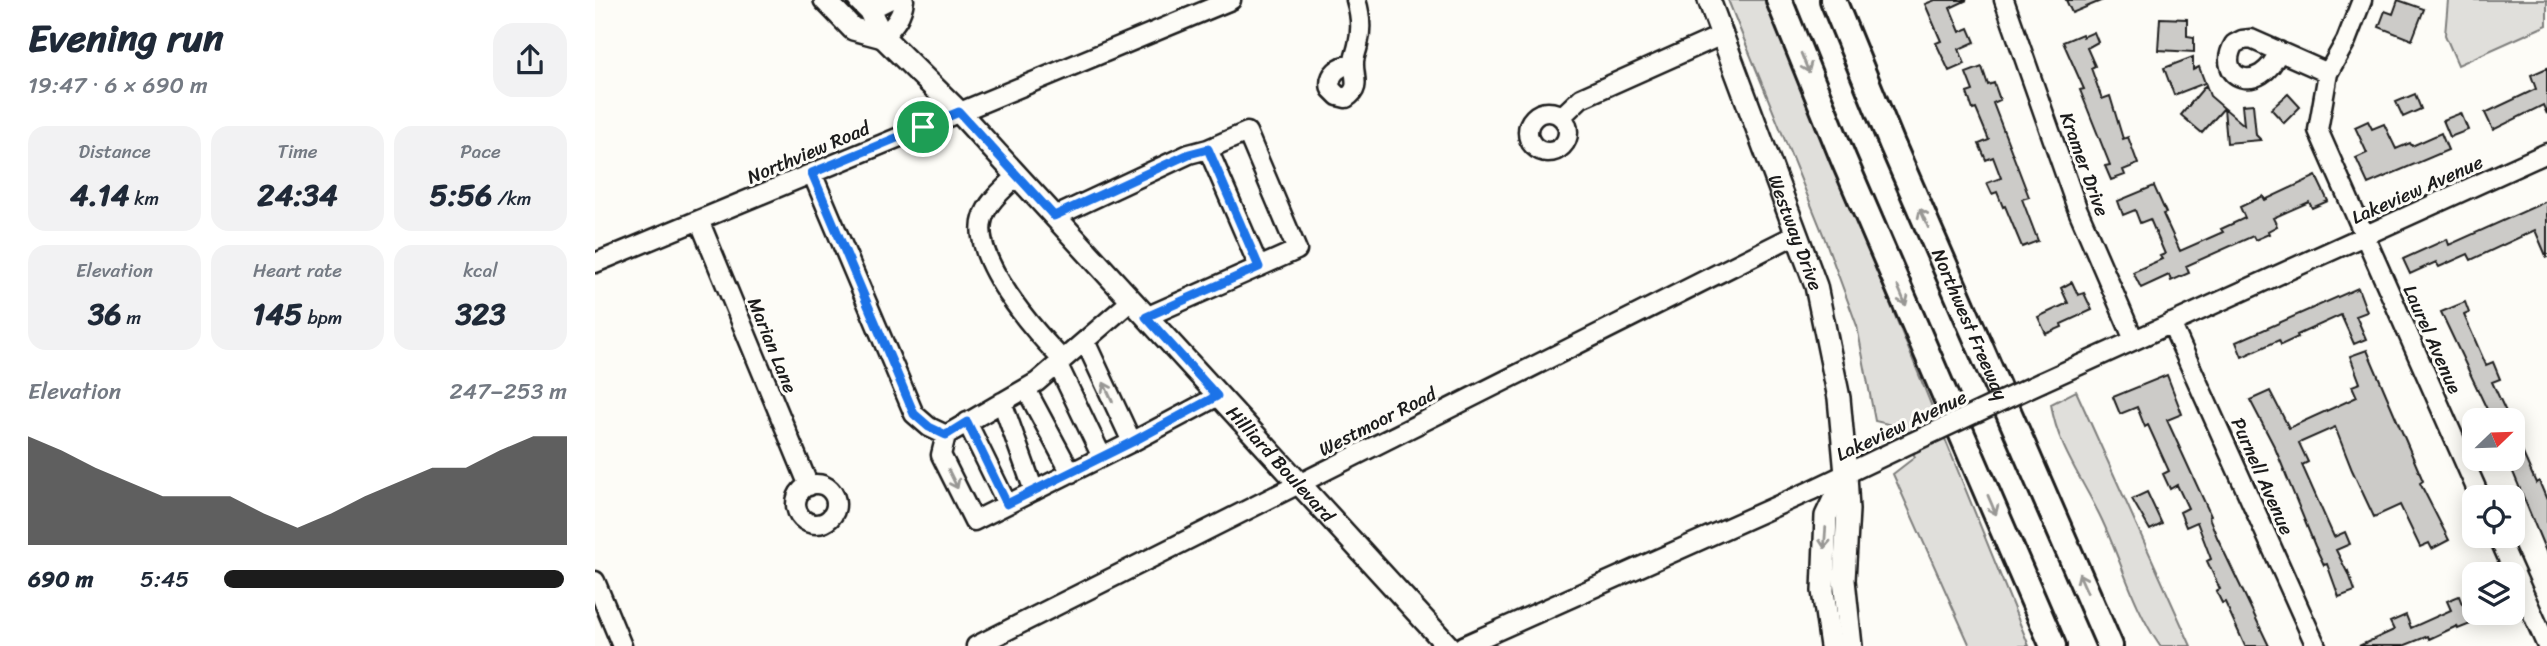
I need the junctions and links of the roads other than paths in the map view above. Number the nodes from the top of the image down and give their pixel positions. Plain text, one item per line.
1 (825, 0) edge
2 (888, 0) edge
3 (904, 0) edge
4 (1231, 0) edge
5 (1356, 0) edge
6 (1709, 0) edge
7 (1779, 0) edge
8 (1833, 0) edge
9 (2004, 0) edge
10 (2362, 0) edge
11 (864, 5) edge
12 (1722, 35) junction
13 (883, 37) junction
14 (2279, 51) dead end
15 (1354, 64) dead end
16 (2328, 73) junction
17 (959, 112) junction
18 (1561, 117) dead end
19 (1208, 149) junction
20 (2547, 153) edge
21 (812, 173) junction
22 (1017, 176) junction
23 (1054, 216) junction
24 (699, 220) junction
25 (1797, 234) junction
26 (2364, 236) junction
27 (595, 263) edge
28 (1259, 267) junction
29 (1131, 301) junction
30 (1146, 317) junction
31 (2171, 323) junction
32 (2134, 340) junction
33 (1085, 341) junction
34 (1060, 362) junction
35 (1026, 388) junction
36 (1217, 396) junction
37 (1002, 402) junction
38 (967, 422) junction
39 (946, 435) junction
40 (1132, 442) junction
41 (1102, 457) junction
42 (1070, 473) junction
43 (1846, 474) junction
44 (1299, 485) junction
45 (2475, 485) edge
46 (809, 486) dead end
47 (1034, 491) junction
48 (1007, 504) junction
49 (2503, 548) edge
50 (595, 581) edge
51 (2546, 645) edge
52 (622, 646) edge
53 (976, 646) edge
54 (1448, 646) edge
55 (1464, 646) edge
56 (1831, 646) edge
57 (1851, 646) edge
58 (2053, 646) edge
59 (2110, 646) edge
60 (2316, 646) edge

1 - 13 main road, Hilliard Boulevard
2 - 11 street
3 - 13 street
4 - 17 street, Northview Road
5 - 15 street
6 - 12 main road, Westway Drive
7 -> 58 highway
59 -> 8 highway, Northwest Freeway
9 - 32 street, Kramer Drive
10 - 16 street, Laurel Avenue
11 - 13 main road, Hilliard Boulevard
12 - 18 street
12 - 25 main road, Westway Drive
13 - 17 main road, Hilliard Boulevard
14 - 16 street
16 - 26 street, Laurel Avenue
17 - 21 street, Northview Road
17 - 22 main road, Hilliard Boulevard
19 - 23 street
19 - 28 street
19 - 28 street
20 - 26 street, Lakeview Avenue
21 - 24 street, Northview Road
21 - 39 street
22 - 23 main road, Hilliard Boulevard
22 - 34 street
23 - 29 main road, Hilliard Boulevard
24 - 27 street, Northview Road
24 - 46 street, Marian Lane
25 - 43 main road, Westway Drive
25 - 44 street, Westmoor Road
26 - 31 street, Lakeview Avenue
26 - 45 street, Laurel Avenue
28 - 30 street
29 - 30 main road, Hilliard Boulevard
29 - 33 street
30 - 36 main road, Hilliard Boulevard
31 - 32 street, Lakeview Avenue
31 - 60 street, Purnell Avenue
32 - 43 street, Lakeview Avenue, bridge
33 - 34 street
40 -> 33 street
34 - 35 street
34 - 41 street
35 - 37 street
35 - 42 street
36 - 40 street
36 - 44 main road, Hilliard Boulevard
37 - 38 street
37 - 47 street
38 - 39 street
38 - 48 street
39 -> 48 street
40 - 41 street
41 - 42 street
42 - 47 street
43 - 55 street, Lakeview Avenue
43 -> 56 main road
43 - 57 main road, Westway Drive
44 - 53 street, Westmoor Road
44 - 54 main road, Hilliard Boulevard
47 - 48 street
49 - 51 street
50 - 52 street

